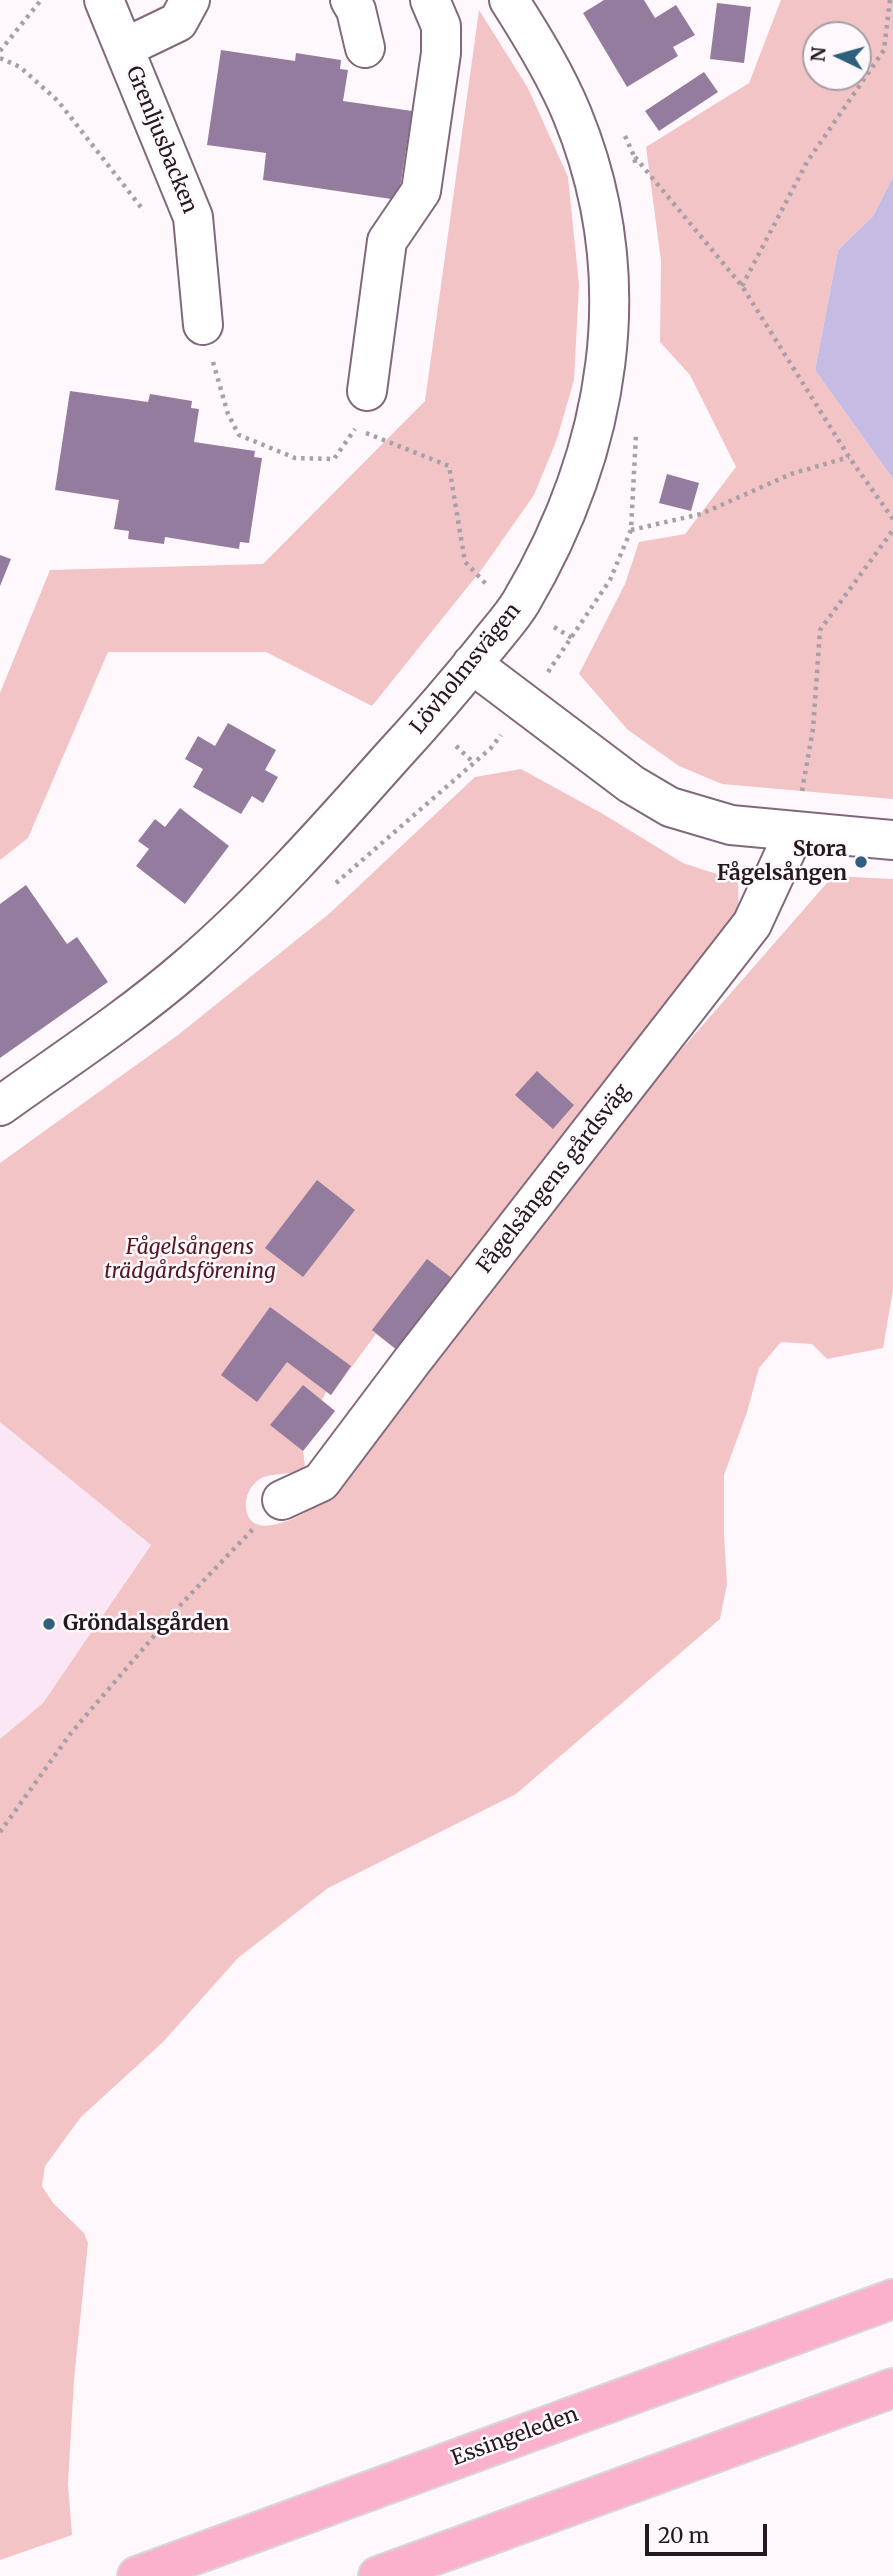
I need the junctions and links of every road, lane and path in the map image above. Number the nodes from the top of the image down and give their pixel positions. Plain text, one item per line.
1 (41, 0) edge
2 (104, 0) edge
3 (190, 0) edge
4 (350, 0) edge
5 (430, 0) edge
6 (509, 0) edge
7 (890, 0) edge
8 (124, 48) junction
9 (365, 48) dead end
10 (0, 51) edge
11 (0, 58) edge
12 (634, 156) dead end
13 (148, 220) dead end
14 (742, 286) junction
15 (203, 325) joint
16 (367, 391) dead end
17 (849, 457) junction
18 (893, 519) edge
19 (631, 530) dead end
20 (893, 530) edge
21 (491, 572) dead end
22 (472, 664) junction
23 (795, 831) junction
24 (893, 840) edge
25 (0, 1106) edge
26 (282, 1500) joint
27 (0, 1832) edge
28 (893, 2299) edge
29 (893, 2388) edge
30 (137, 2576) edge
31 (378, 2576) edge

1 - 10 path
2 - 8 street, Grenljusbacken
3 - 8 street
4 - 9 street
5 - 16 street
6 - 22 street, Lövholmsvägen
7 - 14 path
8 - 15 street, Grenljusbacken
11 - 13 path
12 - 14 path
14 - 17 path
15 - 21 path
17 - 18 path
17 - 19 path
20 - 23 path
22 - 23 street
22 - 25 street, Lövholmsvägen
23 - 24 street
23 - 26 street, Fågelsångens gårdsväg
26 - 27 path
28 - 30 highway, Essingeleden
29 - 31 highway

